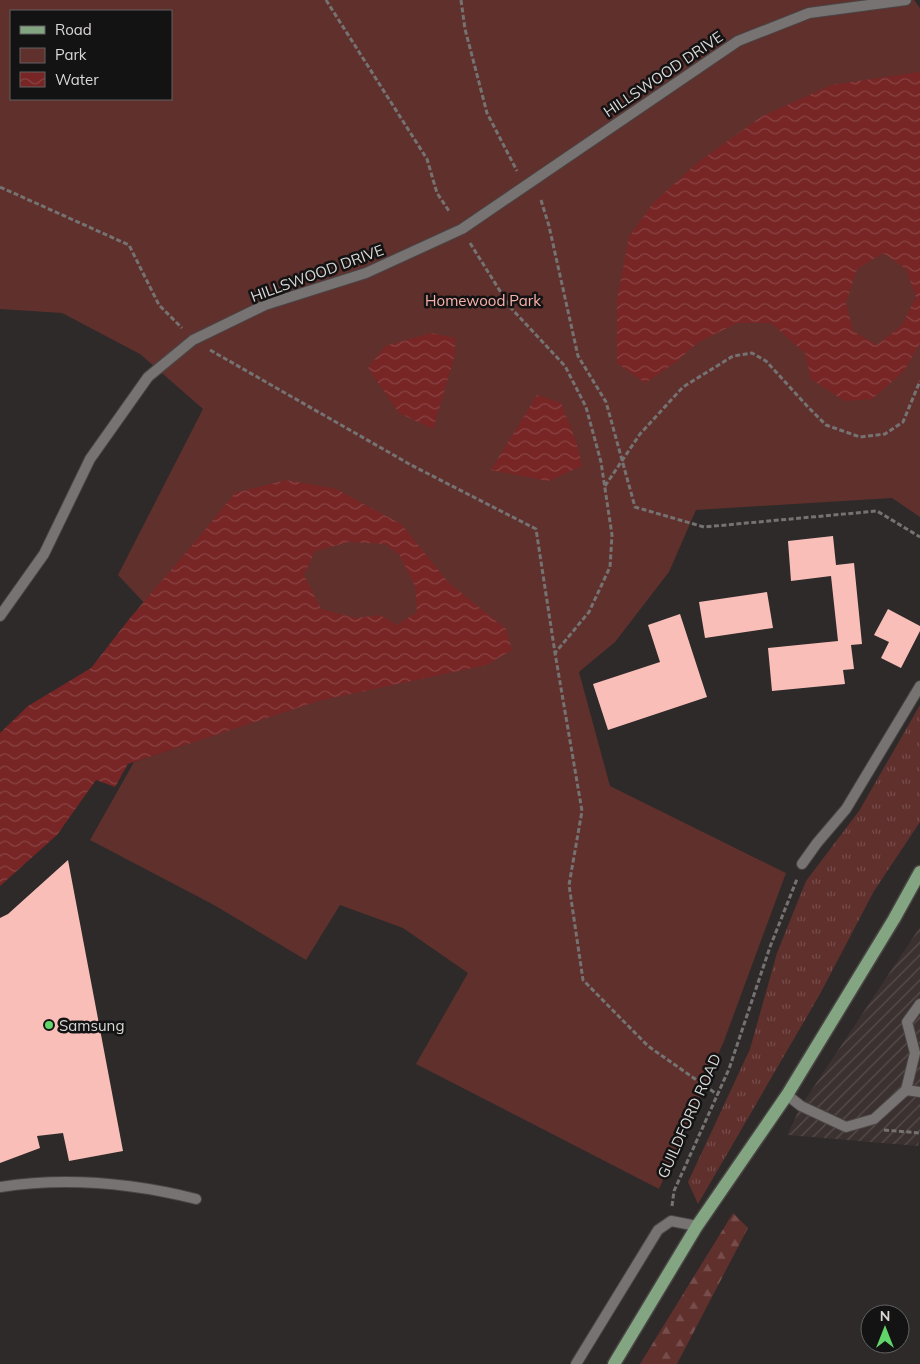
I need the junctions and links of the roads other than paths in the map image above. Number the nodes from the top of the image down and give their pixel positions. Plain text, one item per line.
1 (906, 0) edge
2 (0, 616) edge
3 (920, 686) edge
4 (802, 864) road end
5 (920, 872) edge
6 (920, 892) edge
7 (894, 919) junction
8 (920, 1004) edge
9 (906, 1090) junction
10 (920, 1092) edge
11 (787, 1094) junction
12 (0, 1187) edge
13 (196, 1199) dead end
14 (697, 1226) junction
15 (576, 1364) edge
16 (614, 1364) edge

1 - 2 street, HILLSWOOD DRIVE
3 - 4 street
5 - 7 main road
6 - 7 main road
7 - 11 main road
8 - 9 street
9 - 10 street
9 - 11 street
11 - 14 main road
12 - 13 street
14 - 15 street
14 - 16 main road

